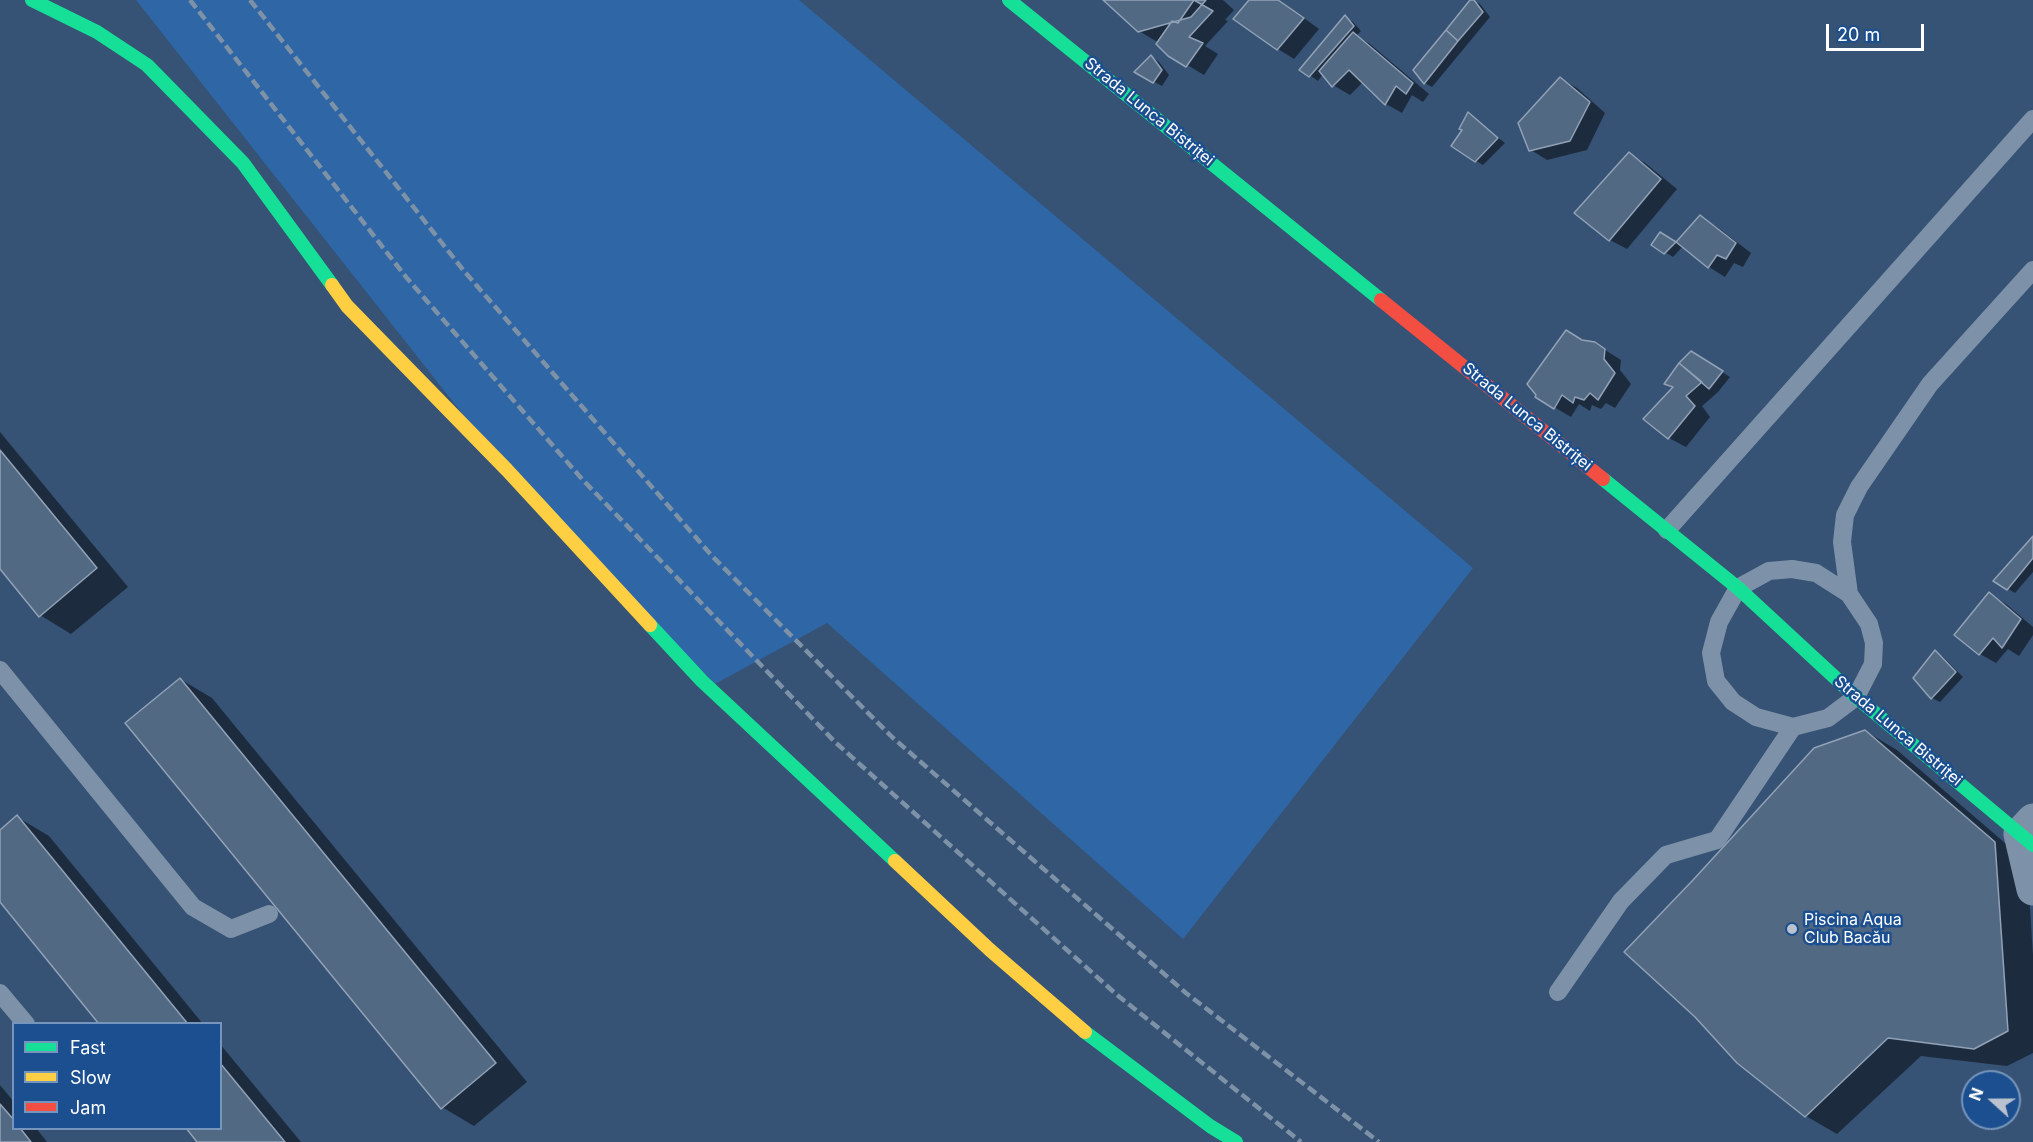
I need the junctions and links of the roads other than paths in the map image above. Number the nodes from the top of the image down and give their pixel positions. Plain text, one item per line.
1 (32, 0) edge
2 (1009, 0) edge
3 (2033, 119) edge
4 (2033, 270) edge
5 (1667, 530) junction
6 (1738, 588) junction
7 (1849, 594) junction
8 (2, 677) edge
9 (1856, 697) junction
10 (1794, 727) junction
11 (2028, 833) edge
12 (2033, 889) edge
13 (269, 914) dead end
14 (1558, 992) dead end
15 (0, 993) edge
16 (25, 1022) edge
17 (1236, 1142) edge

1 - 17 street
2 - 5 street, Strada Lunca Bistriței
3 - 5 lane
4 - 7 lane
5 - 6 street, Strada Lunca Bistriței
6 - 7 lane
6 - 9 street, Strada Lunca Bistriței
6 - 10 lane
7 - 9 lane
8 - 13 lane
9 - 10 lane
9 - 11 street, Strada Lunca Bistriței
10 - 14 lane
11 - 12 street
15 - 16 lane

